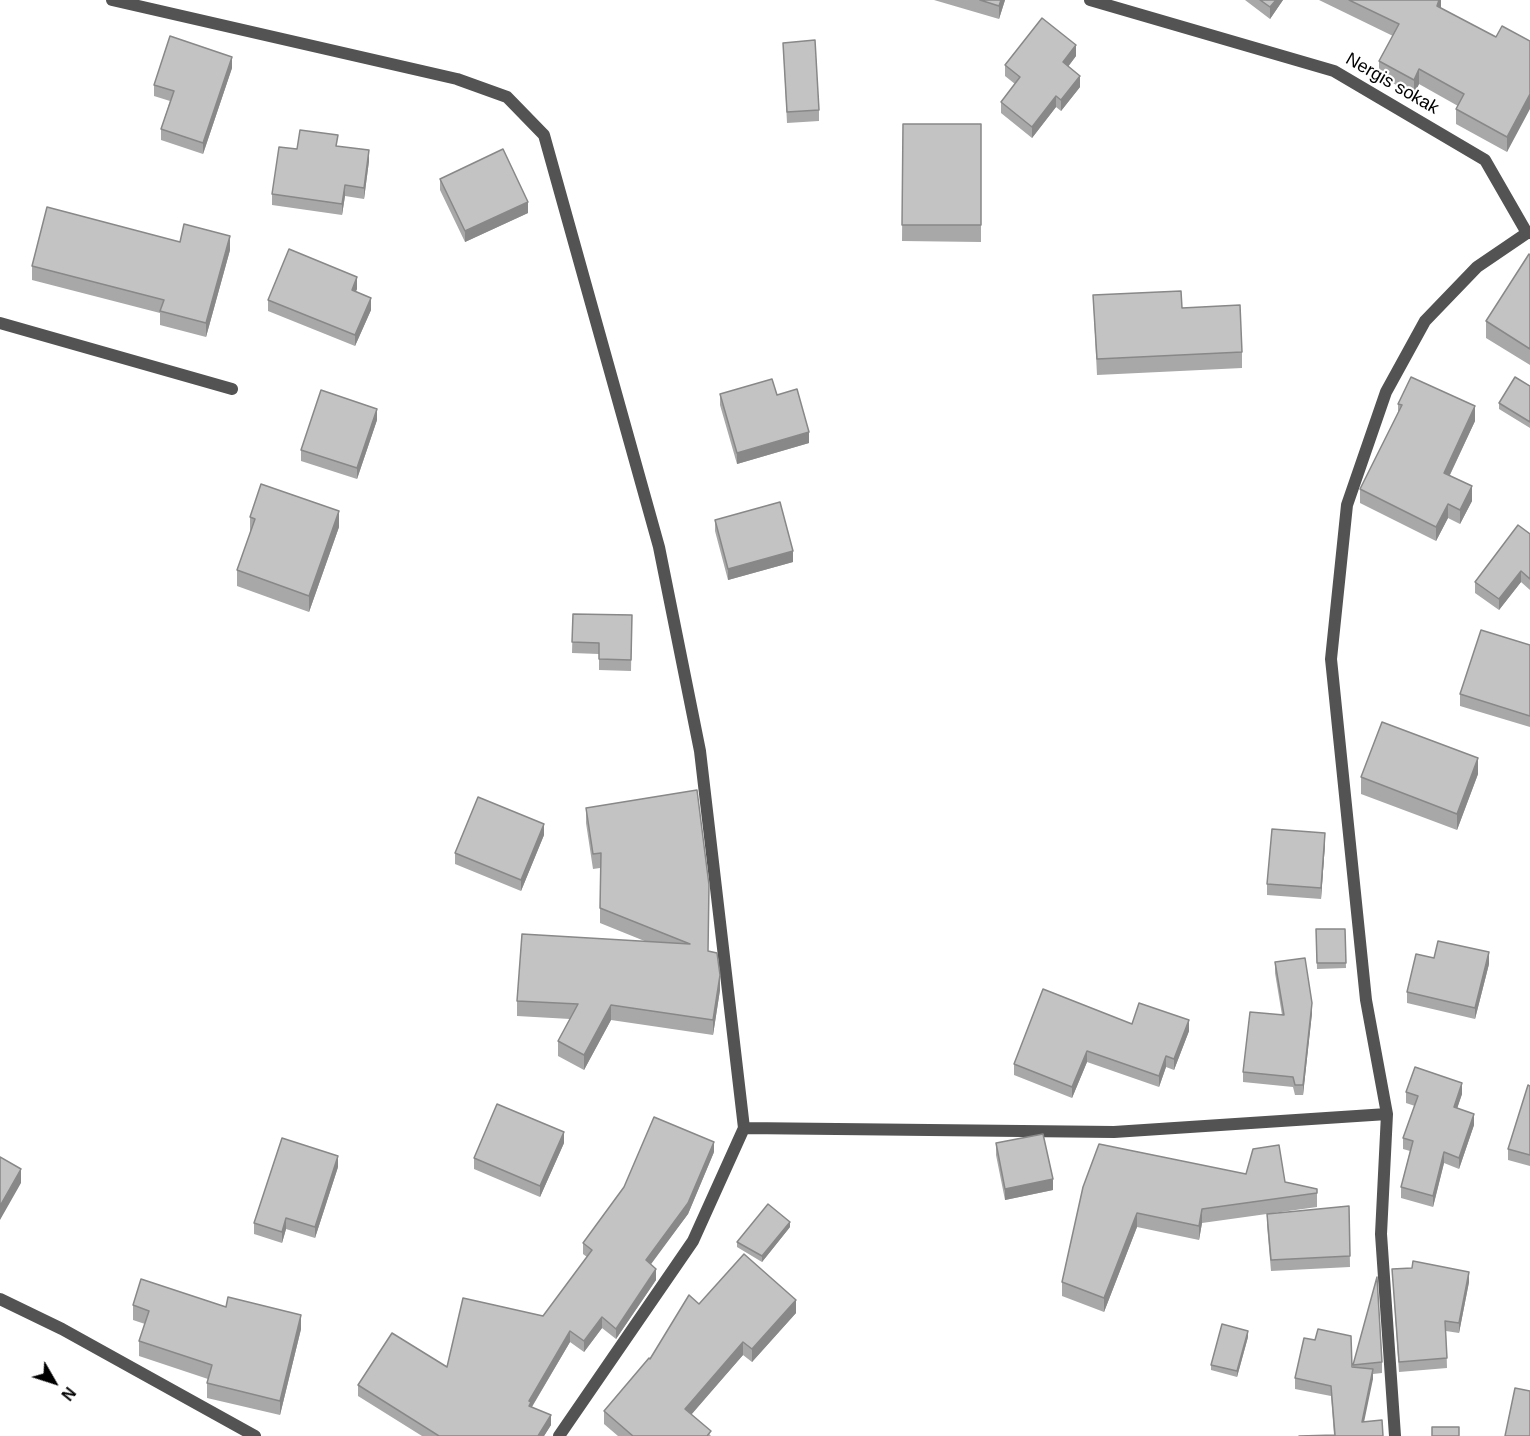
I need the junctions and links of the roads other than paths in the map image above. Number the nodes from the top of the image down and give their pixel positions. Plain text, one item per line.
1 (112, 0) edge
2 (1090, 0) edge
3 (1529, 233) edge
4 (0, 323) edge
5 (232, 389) dead end
6 (1387, 1114) junction
7 (744, 1128) junction
8 (0, 1299) edge
9 (255, 1436) edge
10 (560, 1436) edge
11 (1395, 1436) edge

1 - 7 street
2 - 3 street, Nergis sokak
3 - 6 street
4 - 5 street
6 - 7 street
6 - 11 street
7 - 10 street
8 - 9 street

